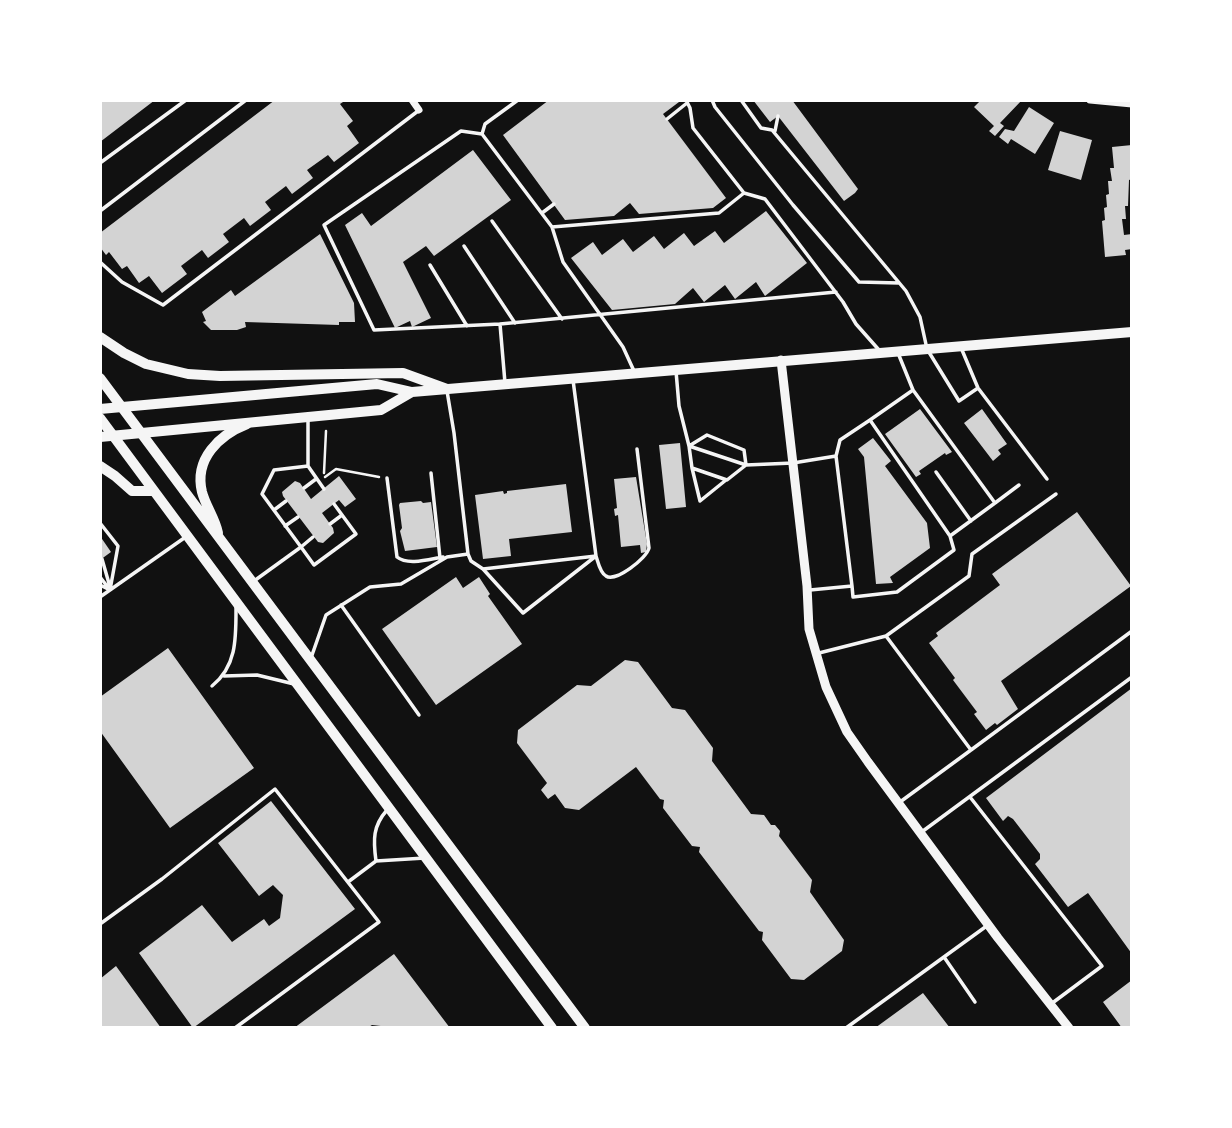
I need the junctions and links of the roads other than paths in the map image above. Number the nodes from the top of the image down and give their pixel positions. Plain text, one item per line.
1 (186, 100) edge
2 (246, 100) edge
3 (412, 100) edge
4 (518, 100) edge
5 (712, 100) edge
6 (741, 100) edge
7 (1090, 100) edge
8 (687, 101) edge
9 (1132, 104) edge
10 (419, 110) joint
11 (778, 116) dead end
12 (667, 119) dead end
13 (775, 132) junction
14 (482, 134) junction
15 (100, 163) edge
16 (744, 193) junction
17 (554, 204) dead end
18 (100, 211) edge
19 (542, 213) junction
20 (492, 221) dead end
21 (552, 227) junction
22 (464, 246) dead end
23 (100, 262) edge
24 (430, 265) dead end
25 (899, 283) junction
26 (836, 292) junction
27 (600, 316) junction
28 (562, 319) junction
29 (515, 323) junction
30 (500, 324) junction
31 (467, 326) junction
32 (1132, 332) edge
33 (100, 337) edge
34 (960, 345) junction
35 (927, 349) junction
36 (898, 351) junction
37 (881, 352) junction
38 (781, 360) junction
39 (676, 369) junction
40 (635, 372) junction
41 (100, 377) edge
42 (572, 378) junction
43 (505, 383) junction
44 (978, 388) junction
45 (447, 389) junction
46 (913, 390) junction
47 (412, 392) junction
48 (122, 407) junction
49 (100, 410) edge
50 (308, 417) junction
51 (100, 418) edge
52 (870, 421) junction
53 (247, 424) junction
54 (141, 433) junction
55 (113, 436) junction
56 (100, 437) edge
57 (689, 446) junction
58 (637, 449) dead end
59 (836, 456) junction
60 (793, 463) junction
61 (746, 465) junction
62 (100, 466) edge
63 (308, 466) junction
64 (692, 468) junction
65 (936, 472) dead end
66 (431, 473) dead end
67 (387, 478) road end
68 (316, 479) junction
69 (1046, 479) dead end
70 (727, 480) junction
71 (1019, 485) dead end
72 (304, 488) dead end
73 (324, 489) dead end
74 (153, 491) junction
75 (1056, 494) dead end
76 (286, 501) dead end
77 (995, 503) junction
78 (334, 504) dead end
79 (274, 510) junction
80 (342, 515) junction
81 (298, 517) dead end
82 (971, 521) junction
83 (100, 523) edge
84 (330, 524) dead end
85 (285, 526) junction
86 (218, 536) junction
87 (950, 536) junction
88 (187, 537) junction
89 (313, 537) dead end
90 (301, 547) junction
91 (468, 554) junction
92 (596, 556) junction
93 (447, 557) junction
94 (440, 558) junction
95 (102, 559) dead end
96 (483, 569) junction
97 (100, 577) edge
98 (253, 583) junction
99 (100, 585) edge
100 (852, 586) junction
101 (110, 590) junction
102 (807, 590) junction
103 (100, 597) edge
104 (236, 602) junction
105 (341, 605) junction
106 (1132, 631) edge
107 (886, 636) junction
108 (816, 654) junction
109 (310, 660) junction
110 (224, 676) junction
111 (1132, 677) edge
112 (297, 685) junction
113 (212, 686) dead end
114 (419, 715) dead end
115 (971, 750) junction
116 (970, 797) junction
117 (899, 803) junction
118 (389, 808) junction
119 (921, 833) junction
120 (426, 858) junction
121 (376, 861) junction
122 (348, 882) junction
123 (100, 924) edge
124 (989, 924) junction
125 (944, 957) junction
126 (975, 1002) dead end
127 (1050, 1004) junction
128 (235, 1028) edge
129 (552, 1028) edge
130 (585, 1028) edge
131 (846, 1028) edge
132 (1069, 1028) edge

1 - 15 lane
2 - 18 lane
3 - 10 street
4 - 14 lane
5 - 25 lane
6 - 13 lane
7 - 9 street
8 - 12 lane
8 - 16 lane
10 - 23 lane
11 - 13 lane
13 - 25 lane
14 - 19 lane
14 - 31 lane
16 - 21 lane
16 - 26 lane
17 - 19 lane
19 - 21 lane
20 - 28 lane
21 - 27 lane
22 - 29 lane
24 - 31 lane
25 - 35 lane
26 - 27 lane
26 - 37 lane
27 - 28 lane
27 - 40 lane
28 - 29 lane
29 - 30 lane
30 - 31 lane
30 - 43 lane
32 - 34 main road
33 - 45 main road
34 - 35 main road
34 - 44 lane
35 - 36 main road
35 - 44 lane
36 - 37 main road
36 - 46 lane
37 - 38 main road
38 - 39 main road
38 - 60 street
39 - 40 main road
39 - 57 lane
40 - 42 main road
41 - 48 main road
42 - 43 main road
42 - 92 lane
43 - 45 main road
44 - 69 lane
45 - 47 main road
45 - 91 lane
46 - 52 lane
46 - 77 lane
47 - 48 main road
47 - 50 main road
48 - 49 main road
48 - 54 main road
50 - 53 main road
50 - 63 lane
51 - 55 main road
52 - 59 lane
52 - 87 lane
53 - 54 main road
53 - 86 main road
54 - 55 main road
54 - 86 main road
55 - 56 main road
55 - 74 main road
57 - 61 lane
57 - 61 lane
57 - 64 lane
58 - 92 lane
59 - 60 lane
59 - 100 lane
60 - 61 lane
60 - 102 street
61 - 70 lane
62 - 74 main road
63 - 68 lane
63 - 79 lane
64 - 70 lane
64 - 70 lane
65 - 82 lane
66 - 94 lane
67 - 94 lane
68 - 72 lane
68 - 73 lane
71 - 77 lane
74 - 88 main road
75 - 107 lane
76 - 79 lane
77 - 82 lane
78 - 80 lane
79 - 85 lane
80 - 84 lane
80 - 90 lane
81 - 85 lane
82 - 87 lane
83 - 101 lane
85 - 90 lane
86 - 98 main road
87 - 100 lane
88 - 101 lane
88 - 104 main road
89 - 90 lane
90 - 98 lane
91 - 93 lane
91 - 96 lane
92 - 96 lane
92 - 96 lane
93 - 94 lane
93 - 105 lane
95 - 101 lane
97 - 101 lane
98 - 109 main road
99 - 101 lane
100 - 102 lane
101 - 103 lane
102 - 108 street
104 - 110 lane
104 - 112 main road
105 - 109 lane
105 - 114 lane
106 - 115 lane
107 - 108 lane
107 - 115 lane
108 - 117 street
109 - 130 main road
110 - 112 lane
110 - 113 lane
111 - 116 lane
112 - 118 main road
115 - 117 lane
116 - 119 lane
116 - 127 lane
117 - 119 street
118 - 120 main road
118 - 121 lane
119 - 124 street
120 - 121 lane
120 - 129 main road
121 - 122 lane
122 - 123 lane
122 - 128 lane
124 - 125 lane
124 - 127 street
125 - 126 lane
125 - 131 lane
127 - 132 street

